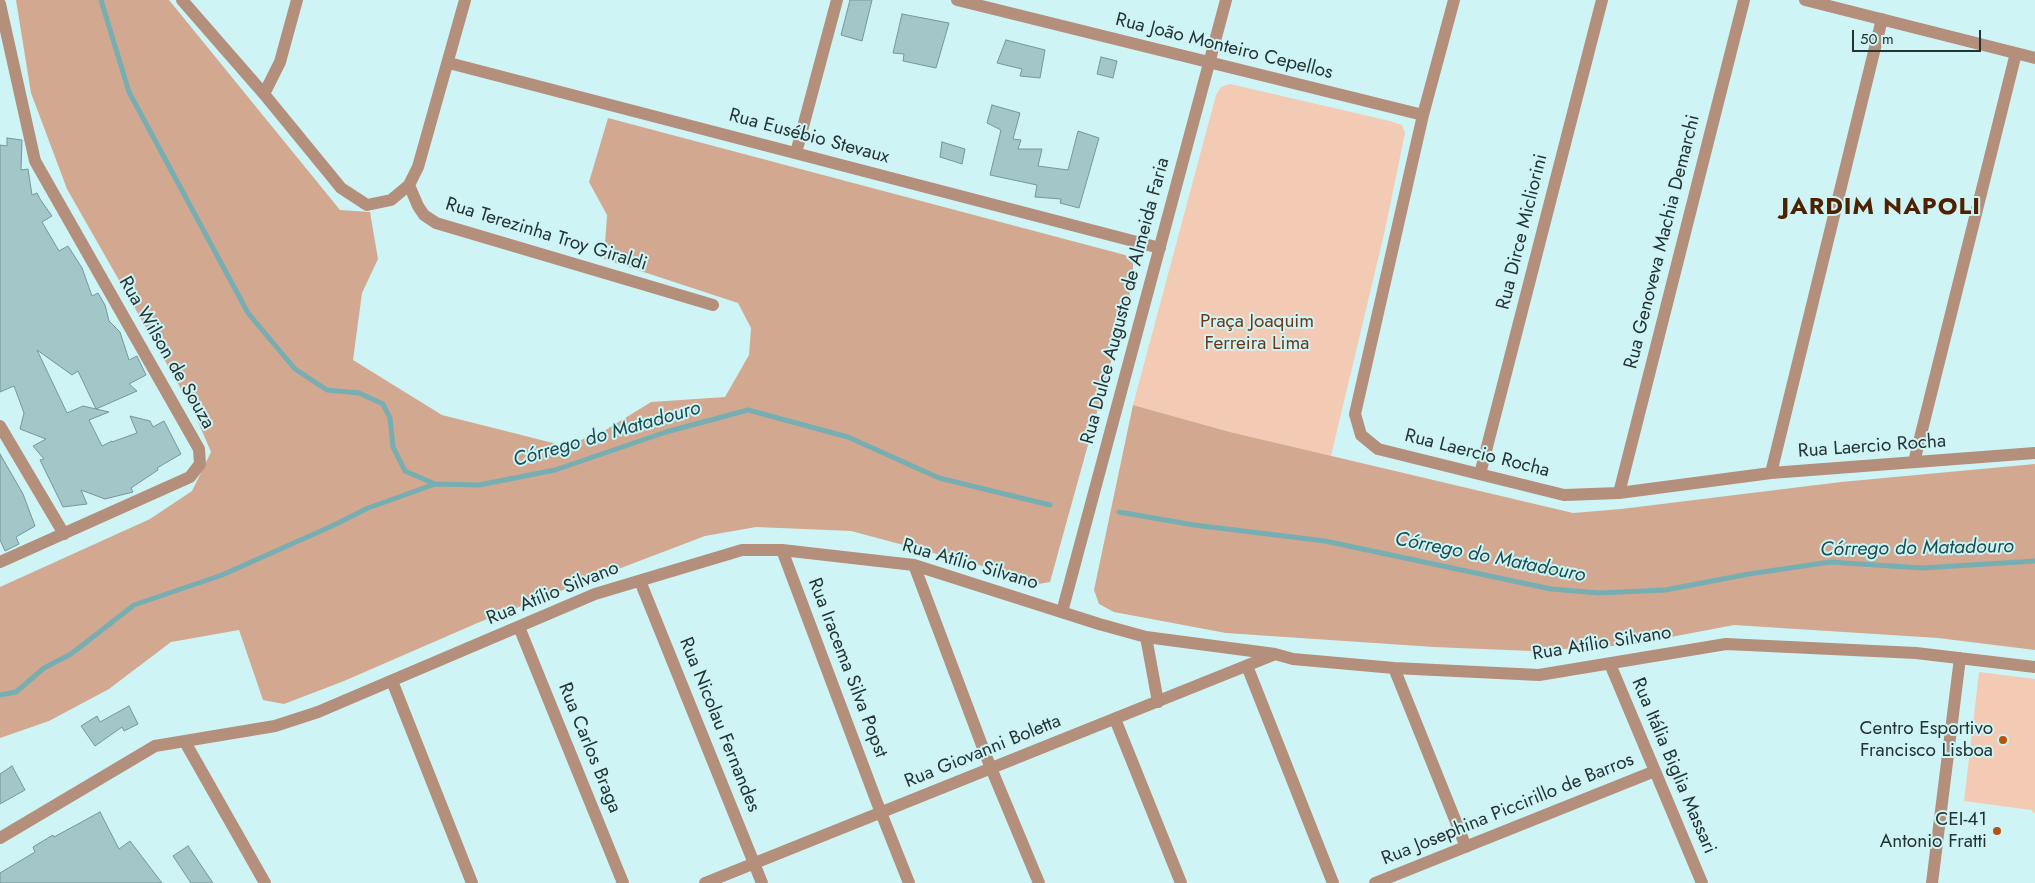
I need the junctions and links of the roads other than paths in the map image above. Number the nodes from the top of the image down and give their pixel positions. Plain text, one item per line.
1 (182, 0) edge
2 (297, 0) edge
3 (466, 0) edge
4 (837, 0) edge
5 (957, 0) edge
6 (1226, 0) edge
7 (1454, 0) edge
8 (1602, 0) edge
9 (1744, 0) edge
10 (1805, 0) edge
11 (0, 4) edge
12 (1882, 19) junction
13 (0, 40) edge
14 (2016, 53) junction
15 (11, 55) junction
16 (2035, 58) edge
17 (1209, 62) junction
18 (449, 63) junction
19 (264, 94) junction
20 (1423, 115) junction
21 (796, 153) junction
22 (409, 186) junction
23 (1160, 248) junction
24 (713, 305) dead end
25 (0, 426) edge
26 (2035, 453) edge
27 (1914, 462) junction
28 (1480, 474) junction
29 (1771, 474) junction
30 (1619, 493) junction
31 (64, 534) junction
32 (782, 550) junction
33 (0, 562) edge
34 (914, 565) junction
35 (640, 581) junction
36 (1062, 612) junction
37 (519, 627) junction
38 (1146, 637) junction
39 (1275, 654) junction
40 (1960, 658) junction
41 (1610, 664) junction
42 (1247, 666) junction
43 (2035, 667) edge
44 (1394, 668) junction
45 (392, 681) junction
46 (1158, 702) junction
47 (1115, 719) junction
48 (185, 742) junction
49 (992, 768) junction
50 (1655, 771) junction
51 (881, 813) junction
52 (0, 838) edge
53 (1466, 847) junction
54 (755, 864) junction
55 (1698, 882) edge
56 (265, 883) edge
57 (472, 883) edge
58 (623, 883) edge
59 (705, 883) edge
60 (762, 883) edge
61 (909, 883) edge
62 (1039, 883) edge
63 (1181, 883) edge
64 (1333, 883) edge
65 (1375, 883) edge
66 (1932, 883) edge

1 - 19 street
2 - 19 street
3 - 18 street
4 - 21 street
5 - 17 street, Rua João Monteiro Cepellos
6 - 17 street, Rua Dulce Augusto de Almeida Faria
7 - 20 street, Rua Laercio Rocha
8 - 28 street, Rua Dirce Micliorini
9 - 30 street, Rua Genoveva Machia Demarchi
10 - 12 street
11 - 15 street, Rua Wilson de Souza
12 - 14 street
12 - 29 street
13 - 15 street, Rua Wilson de Souza
14 - 16 street
14 - 27 street
15 - 31 street, Rua Wilson de Souza
17 - 20 street, Rua João Monteiro Cepellos
17 - 23 street, Rua Dulce Augusto de Almeida Faria
18 - 21 street, Rua Eusébio Stevaux
18 - 22 street
19 - 22 street
20 - 28 street, Rua Laercio Rocha
21 - 23 street, Rua Eusébio Stevaux
22 - 24 street, Rua Terezinha Troy Giraldi
23 - 36 street, Rua Dulce Augusto de Almeida Faria
25 - 31 street
26 - 27 street, Rua Laercio Rocha
27 - 29 street, Rua Laercio Rocha
28 - 30 street, Rua Laercio Rocha
29 - 30 street, Rua Laercio Rocha
31 - 33 street, Rua Wilson de Souza
32 - 34 street, Rua Atílio Silvano
32 - 35 street, Rua Atílio Silvano
32 - 51 street, Rua Iracema Silva Popst
34 - 36 street, Rua Atílio Silvano
34 - 49 street
35 - 37 street, Rua Atílio Silvano
35 - 54 street, Rua Nicolau Fernandes
36 - 38 street, Rua Atílio Silvano
37 - 45 street, Rua Atílio Silvano
37 - 58 street, Rua Carlos Braga
38 - 39 street, Rua Atílio Silvano
38 - 46 street
39 - 42 street, Rua Giovanni Boletta
39 - 44 street, Rua Atílio Silvano
40 - 41 street, Rua Atílio Silvano
40 - 43 street, Rua Atílio Silvano
40 - 66 street
41 - 44 street, Rua Atílio Silvano
41 - 50 street, Rua Itália Biglia Massari
42 - 46 street, Rua Giovanni Boletta
42 - 64 street
44 - 53 street
45 - 48 street, Rua Atílio Silvano
45 - 57 street
46 - 47 street, Rua Giovanni Boletta
47 - 49 street, Rua Giovanni Boletta
47 - 63 street
48 - 52 street, Rua Atílio Silvano
48 - 56 street
49 - 51 street, Rua Giovanni Boletta
49 - 62 street
50 - 53 street, Rua Josephina Piccirillo de Barros
50 - 55 street, Rua Itália Biglia Massari
51 - 54 street, Rua Giovanni Boletta
51 - 61 street, Rua Iracema Silva Popst
53 - 65 street, Rua Josephina Piccirillo de Barros
54 - 59 street, Rua Giovanni Boletta
54 - 60 street, Rua Nicolau Fernandes

